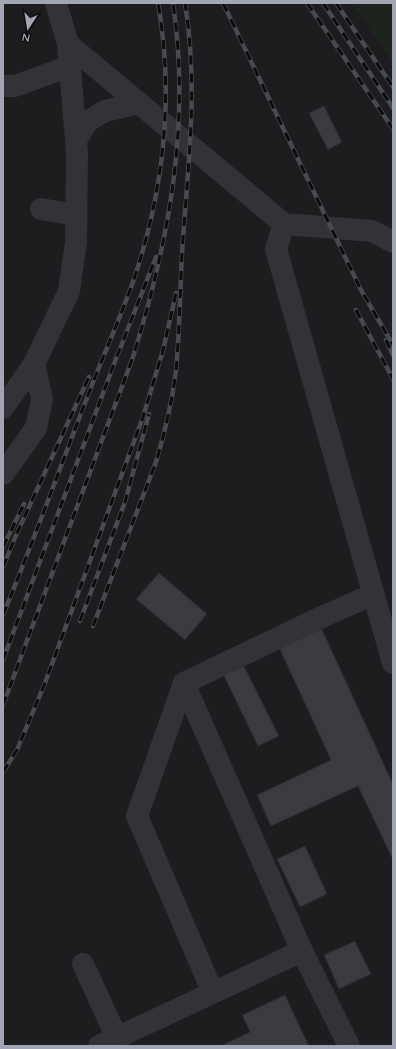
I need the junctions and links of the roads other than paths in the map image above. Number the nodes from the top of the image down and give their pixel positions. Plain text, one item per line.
1 (56, 3) edge
2 (68, 44) junction
3 (70, 66) junction
4 (3, 86) edge
5 (139, 103) junction
6 (76, 140) junction
7 (41, 209) dead end
8 (76, 215) junction
9 (284, 224) junction
10 (393, 242) edge
11 (34, 364) junction
12 (3, 408) edge
13 (3, 474) edge
14 (374, 594) junction
15 (393, 663) edge
16 (184, 683) junction
17 (302, 951) junction
18 (83, 964) dead end
19 (213, 993) junction
20 (108, 1042) edge
21 (350, 1046) edge

1 - 2 lane
2 - 3 lane
2 - 5 lane
3 - 4 lane
3 - 6 lane
5 - 6 lane
5 - 9 lane
6 - 8 lane
7 - 8 lane
8 - 11 lane
9 - 10 lane
9 - 14 lane
11 - 12 lane
11 - 13 lane
14 - 15 lane
14 - 16 lane
16 - 17 lane
16 - 19 lane
17 - 19 lane
17 - 21 lane
18 - 20 lane
19 - 20 lane

